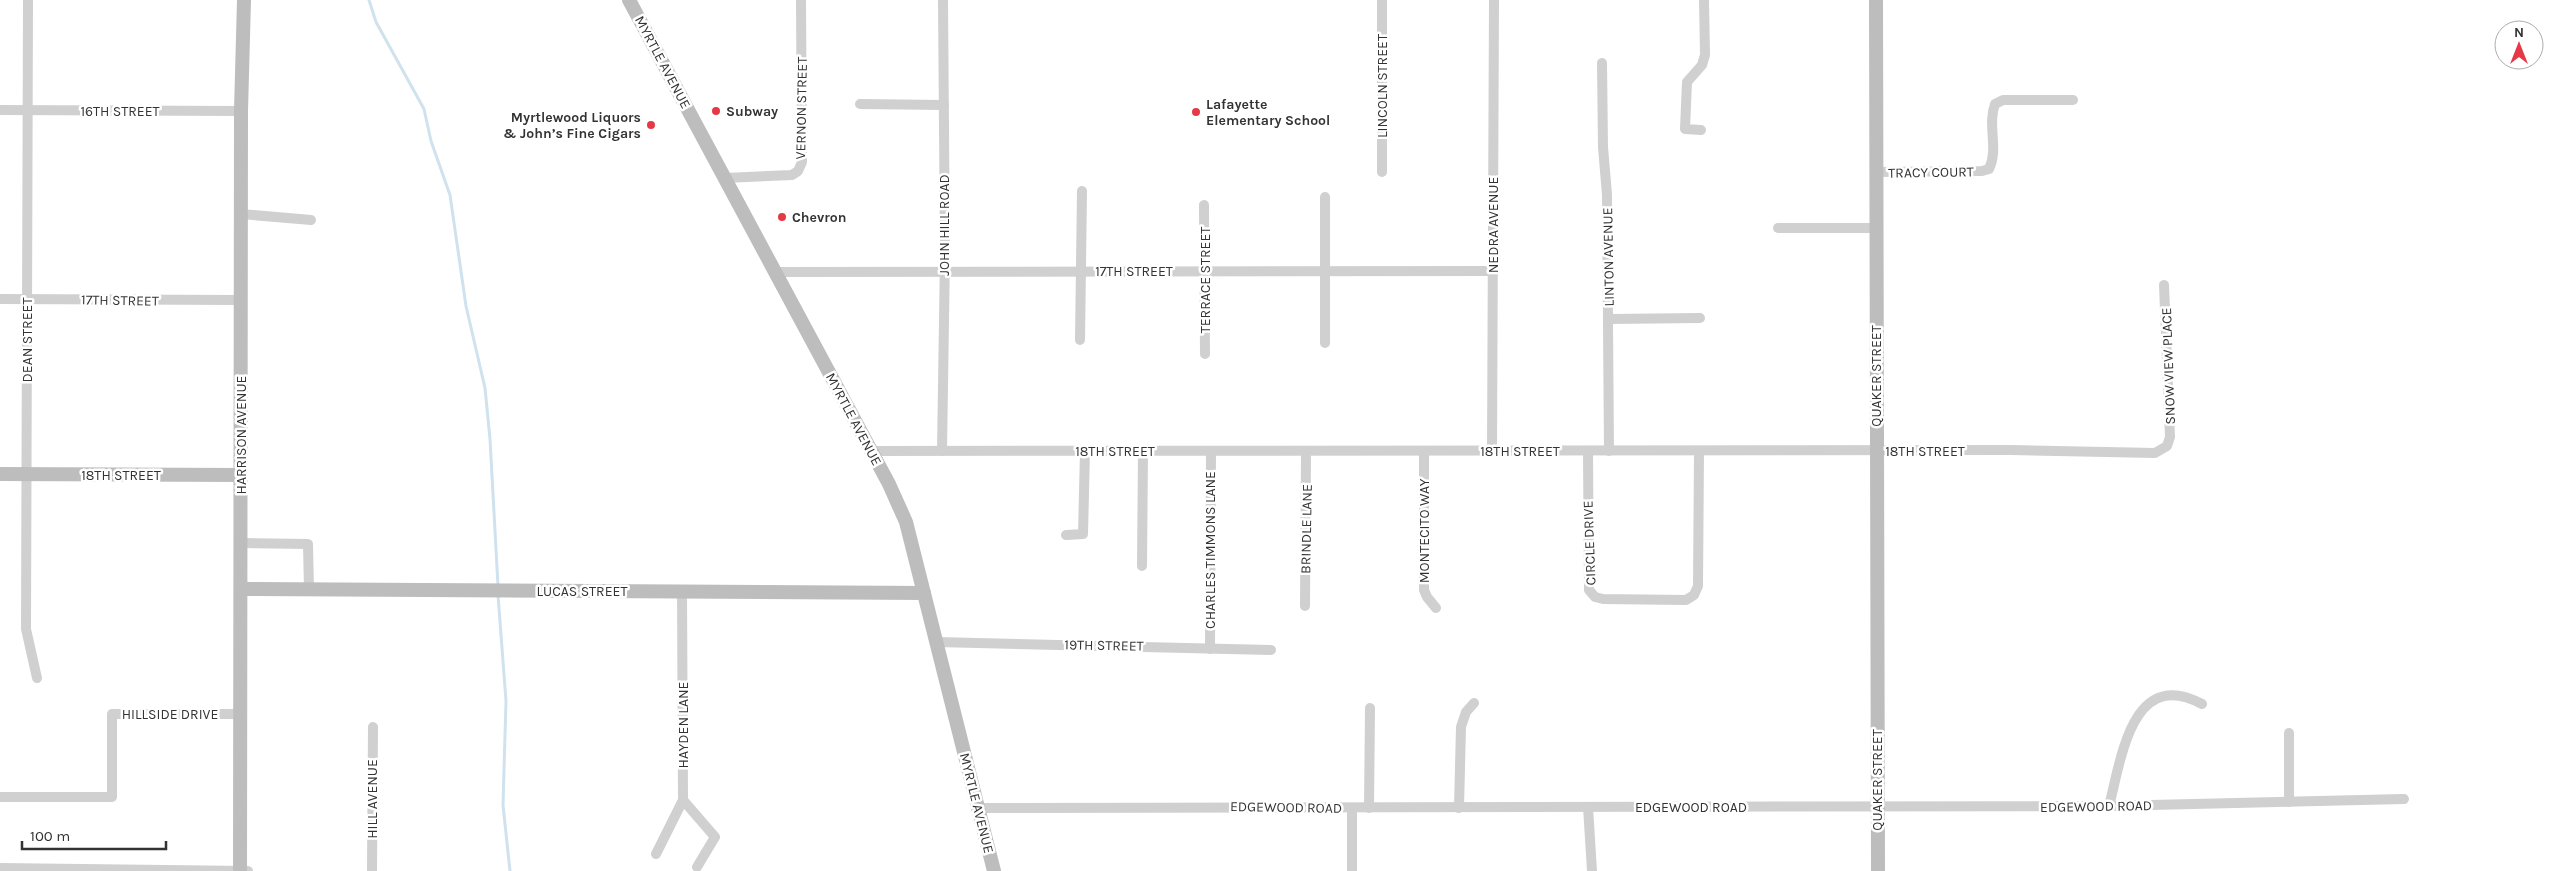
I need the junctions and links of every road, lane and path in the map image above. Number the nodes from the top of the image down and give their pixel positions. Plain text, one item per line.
1 (28, 0) edge
2 (244, 0) edge
3 (629, 0) edge
4 (801, 0) edge
5 (943, 0) edge
6 (1382, 0) edge
7 (1494, 0) edge
8 (1704, 0) edge
9 (1876, 0) edge
10 (1602, 63) dead end
11 (2073, 100) dead end
12 (860, 104) dead end
13 (944, 105) junction
14 (0, 110) edge
15 (27, 110) junction
16 (241, 111) junction
17 (1702, 130) dead end
18 (1382, 172) dead end
19 (1876, 172) junction
20 (725, 178) junction
21 (1082, 190) dead end
22 (1325, 197) dead end
23 (1204, 205) dead end
24 (241, 214) junction
25 (311, 220) dead end
26 (1778, 228) dead end
27 (1877, 228) junction
28 (1324, 270) junction
29 (1080, 271) junction
30 (1204, 271) junction
31 (1492, 271) junction
32 (775, 272) junction
33 (944, 272) junction
34 (2164, 285) dead end
35 (0, 299) edge
36 (26, 299) junction
37 (241, 300) junction
38 (1609, 318) junction
39 (1700, 318) dead end
40 (1080, 340) dead end
41 (1325, 343) dead end
42 (1205, 354) dead end
43 (2167, 446) joint
44 (871, 451) junction
45 (942, 451) junction
46 (1084, 451) junction
47 (1424, 451) junction
48 (1492, 451) junction
49 (1588, 451) junction
50 (1609, 451) junction
51 (1699, 451) junction
52 (1876, 451) junction
53 (1142, 452) junction
54 (1211, 452) junction
55 (1306, 452) junction
56 (0, 474) edge
57 (27, 474) junction
58 (241, 476) junction
59 (1066, 535) dead end
60 (242, 543) junction
61 (1142, 566) dead end
62 (241, 589) junction
63 (309, 591) junction
64 (682, 591) junction
65 (924, 593) junction
66 (1305, 606) dead end
67 (1436, 608) dead end
68 (936, 642) junction
69 (1210, 649) junction
70 (1271, 650) dead end
71 (37, 678) dead end
72 (1474, 703) dead end
73 (2202, 704) dead end
74 (1370, 708) dead end
75 (242, 714) junction
76 (372, 727) dead end
77 (2289, 733) dead end
78 (0, 797) edge
79 (2404, 799) dead end
80 (683, 800) junction
81 (2289, 802) junction
82 (2109, 806) junction
83 (1588, 807) junction
84 (1877, 807) junction
85 (978, 808) junction
86 (1352, 808) junction
87 (1369, 808) junction
88 (1459, 808) junction
89 (656, 854) dead end
90 (697, 867) dead end
91 (0, 868) edge
92 (106, 870) edge
93 (240, 871) edge
94 (248, 871) edge
95 (372, 871) edge
96 (994, 871) edge
97 (1352, 871) edge
98 (1592, 871) edge
99 (1878, 871) edge

1 - 15 street, DEAN STREET
2 - 16 main road, HARRISON AVENUE
3 - 20 main road, MYRTLE AVENUE
4 - 20 street, VERNON STREET
5 - 13 street, JOHN HILL ROAD
6 - 18 street, LINCOLN STREET
7 - 31 street, NEDRA AVENUE
8 - 17 street
9 - 19 main road, QUAKER STREET
10 - 38 street, LINTON AVENUE
11 - 19 street, TRACY COURT
12 - 13 street
13 - 33 street, JOHN HILL ROAD
14 - 15 street, 16TH STREET
15 - 16 street, 16TH STREET
15 - 36 street, DEAN STREET
16 - 24 main road, HARRISON AVENUE
19 - 27 main road, QUAKER STREET
20 - 32 main road, MYRTLE AVENUE
21 - 29 street
22 - 28 street
23 - 30 street, TERRACE STREET
24 - 25 street
24 - 37 main road, HARRISON AVENUE
26 - 27 street
27 - 52 main road, QUAKER STREET
28 - 30 street, 17TH STREET
28 - 31 street, 17TH STREET
28 - 41 street
29 - 30 street, 17TH STREET
29 - 33 street, 17TH STREET
29 - 40 street
30 - 42 street, TERRACE STREET
31 - 48 street, NEDRA AVENUE
32 - 33 street, 17TH STREET
32 - 44 main road, MYRTLE AVENUE
33 - 45 street, JOHN HILL ROAD
34 - 43 street, SNOW VIEW PLACE
35 - 36 street, 17TH STREET
36 - 37 street, 17TH STREET
36 - 57 street, DEAN STREET
37 - 58 main road, HARRISON AVENUE
38 - 39 street
38 - 50 street, LINTON AVENUE
43 - 52 street, 18TH STREET
44 - 45 street, 18TH STREET
44 - 65 main road, MYRTLE AVENUE
45 - 46 street, 18TH STREET
46 - 53 street, 18TH STREET
46 - 59 street
47 - 48 street, 18TH STREET
47 - 55 street, 18TH STREET
47 - 67 street, MONTECITO WAY
48 - 49 street, 18TH STREET
49 - 50 street, 18TH STREET
49 - 51 street, CIRCLE DRIVE
50 - 51 street, 18TH STREET
51 - 52 street, 18TH STREET
52 - 84 main road, QUAKER STREET
53 - 54 street, 18TH STREET
53 - 61 street
54 - 55 street, 18TH STREET
54 - 69 street, CHARLES TIMMONS LANE
55 - 66 street, BRINDLE LANE
56 - 57 main road, 18TH STREET
57 - 58 main road, 18TH STREET
57 - 71 street, DEAN STREET
58 - 60 main road, HARRISON AVENUE
60 - 62 main road, HARRISON AVENUE
60 - 63 street
62 - 63 main road, LUCAS STREET
62 - 75 main road, HARRISON AVENUE
63 - 64 main road, LUCAS STREET
64 - 65 main road, LUCAS STREET
64 - 80 street, HAYDEN LANE
65 - 68 main road, MYRTLE AVENUE
68 - 69 street, 19TH STREET
68 - 85 main road, MYRTLE AVENUE
69 - 70 street, 19TH STREET
72 - 88 street
73 - 82 street
74 - 87 street
75 - 78 street, HILLSIDE DRIVE
75 - 93 main road, HARRISON AVENUE
76 - 95 street, HILL AVENUE
77 - 81 street
79 - 81 street, EDGEWOOD ROAD
80 - 89 street, HAYDEN LANE
80 - 90 street
81 - 82 street, EDGEWOOD ROAD
82 - 84 street, EDGEWOOD ROAD
83 - 84 street, EDGEWOOD ROAD
83 - 88 street, EDGEWOOD ROAD
83 - 98 street
84 - 99 main road, QUAKER STREET
85 - 86 street, EDGEWOOD ROAD
85 - 96 main road, MYRTLE AVENUE
86 - 87 street, EDGEWOOD ROAD
86 - 97 street
87 - 88 street, EDGEWOOD ROAD
91 - 92 street
92 - 93 street
93 - 94 street

